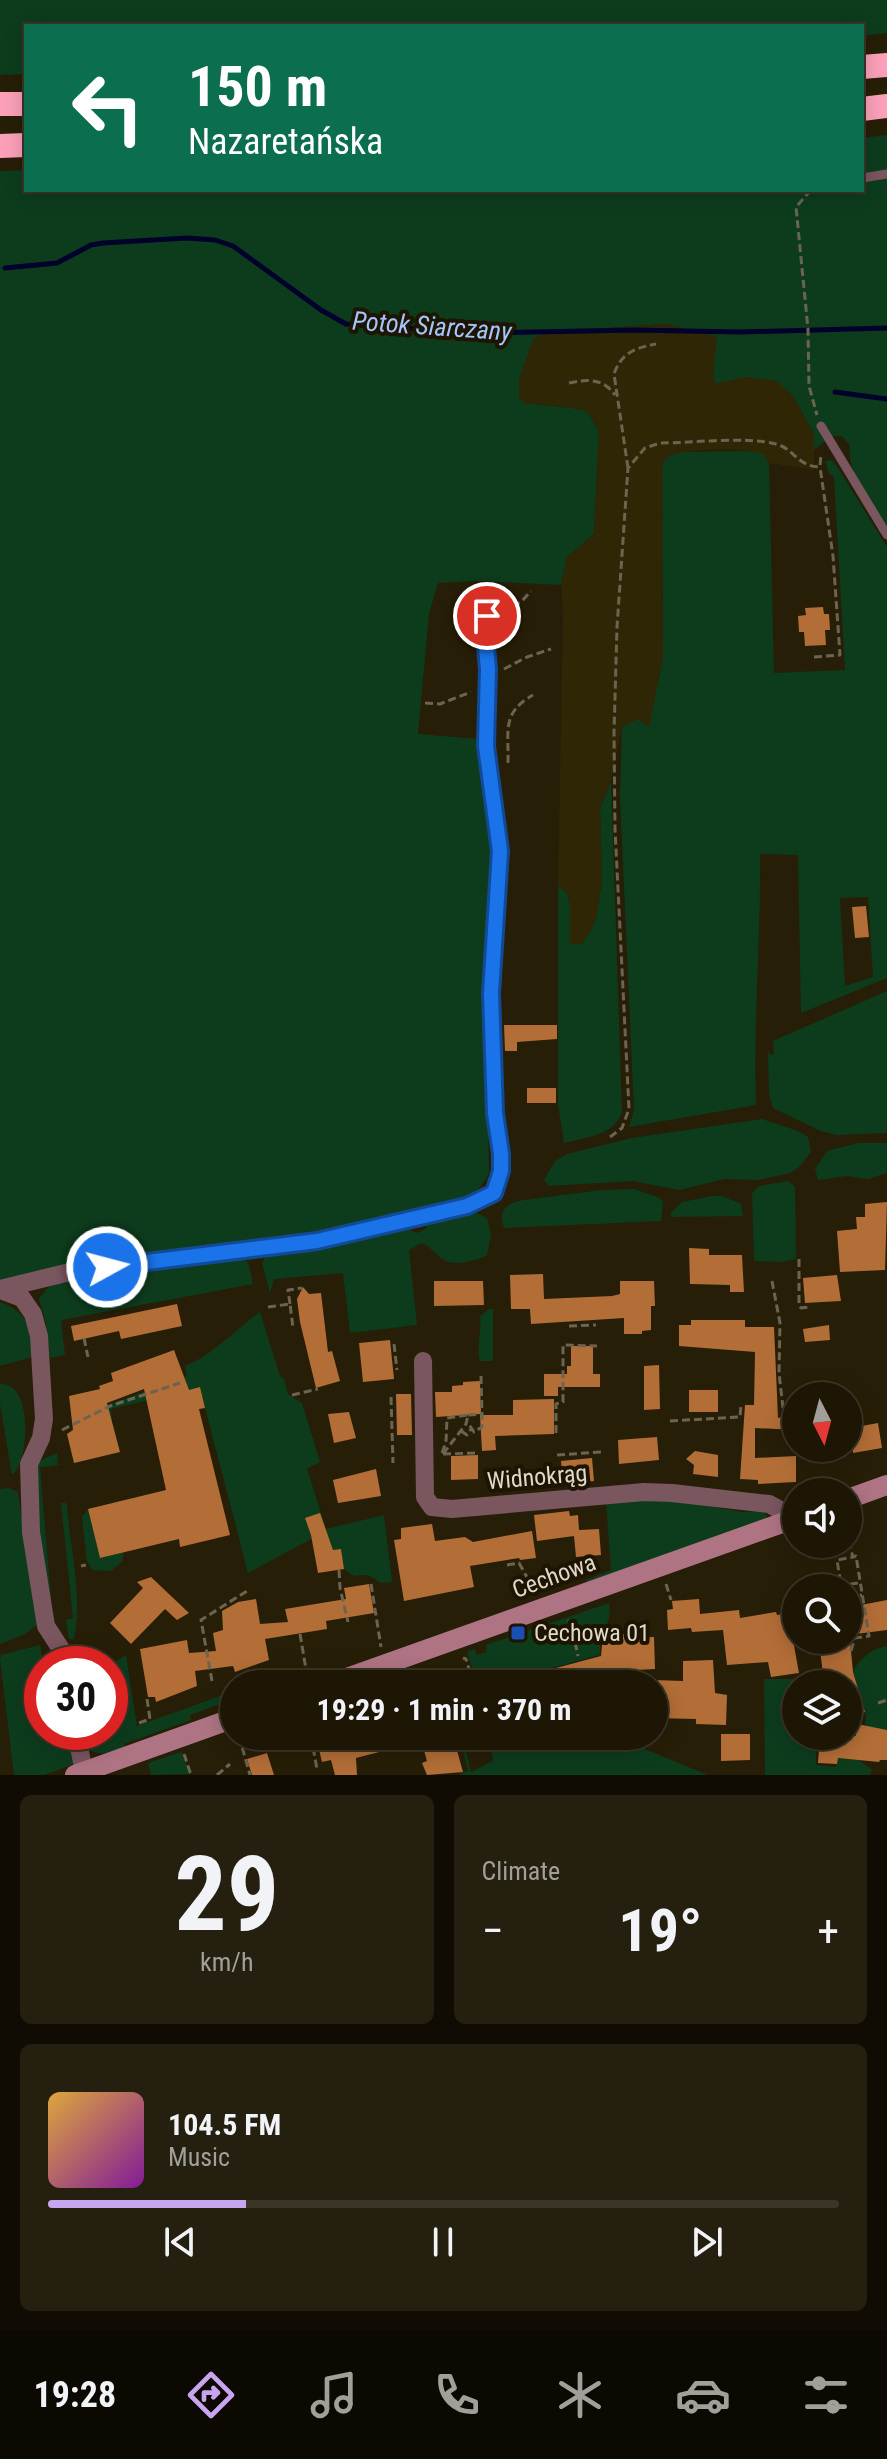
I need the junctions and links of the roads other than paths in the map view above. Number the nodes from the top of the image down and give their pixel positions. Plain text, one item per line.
1 (887, 65) edge
2 (864, 67) edge
3 (0, 104) edge
4 (24, 104) edge
5 (887, 106) edge
6 (864, 109) edge
7 (24, 145) edge
8 (0, 146) edge
9 (887, 174) edge
10 (864, 178) edge
11 (821, 426) road end
12 (887, 535) edge
13 (487, 616) road end
14 (0, 1290) edge
15 (423, 1361) dead end
16 (887, 1485) edge
17 (862, 1494) edge
18 (782, 1512) edge
19 (782, 1523) edge
20 (59, 1646) edge
21 (369, 1670) edge
22 (220, 1723) edge
23 (77, 1750) edge
24 (79, 1773) edge

1 - 2 highway
3 - 4 highway
5 - 6 highway
7 - 8 highway
9 - 10 lane
11 - 12 lane
13 - 14 street
14 - 20 street
15 - 18 street, Widnokrąg
16 - 17 street
19 - 21 street, Cechowa
22 - 24 street
23 - 24 street

